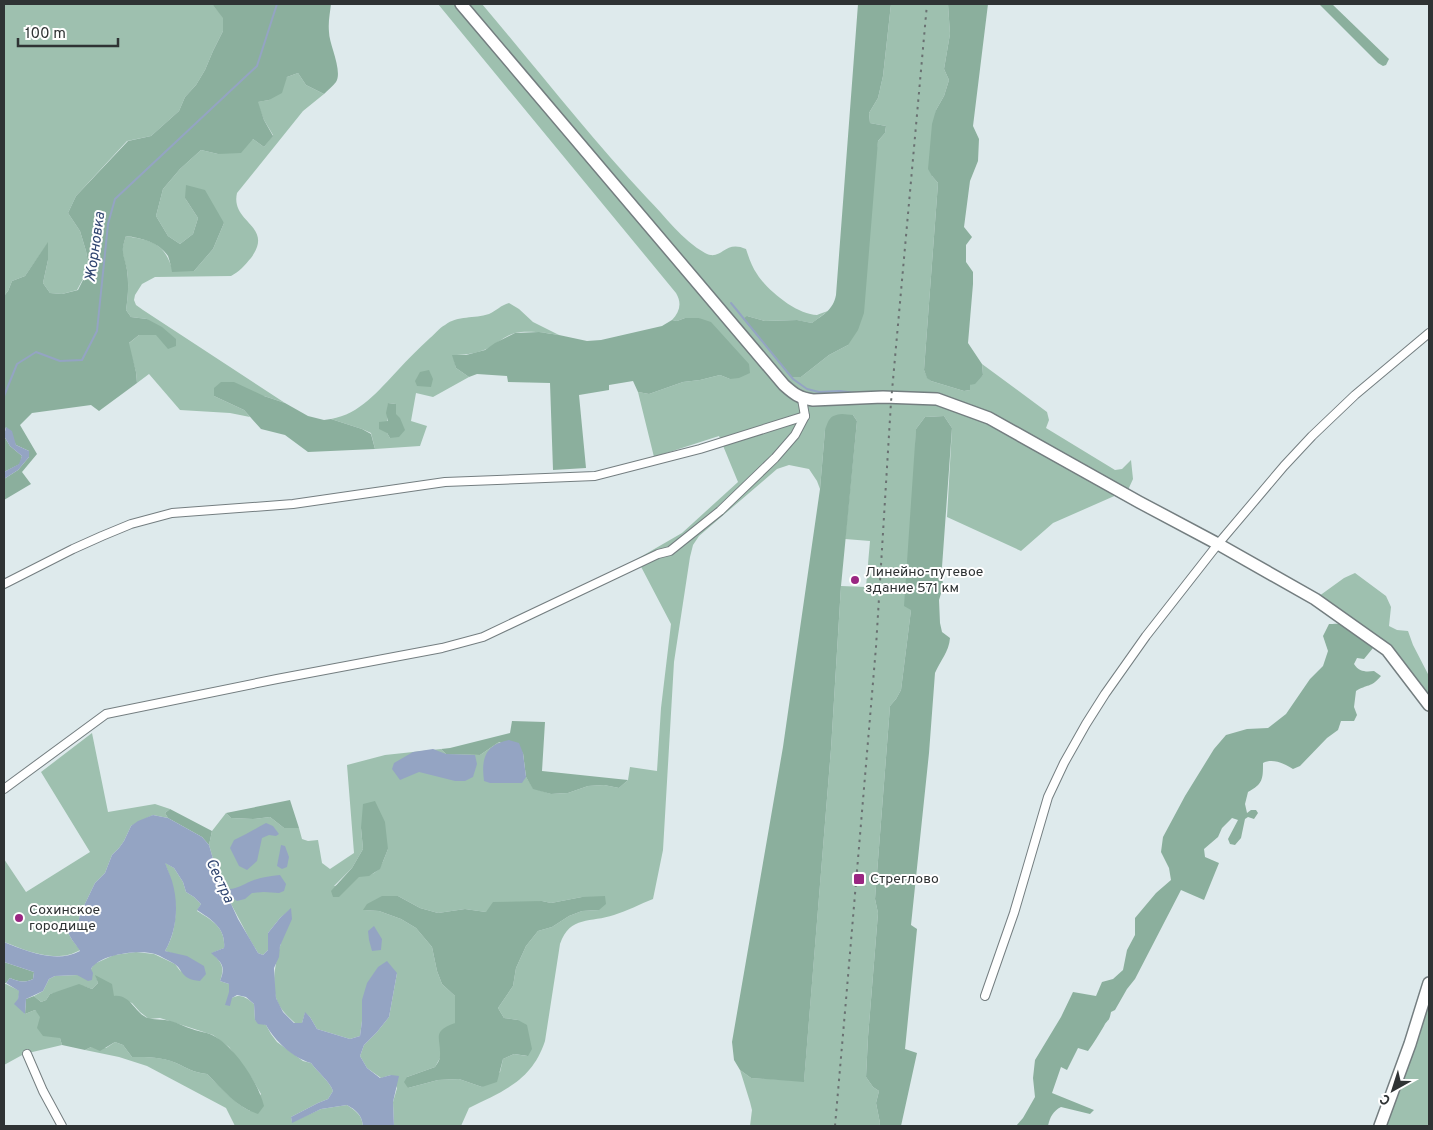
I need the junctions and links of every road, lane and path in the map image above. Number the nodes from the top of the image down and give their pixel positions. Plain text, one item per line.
1 (461, 4) edge
2 (1429, 333) edge
3 (802, 398) junction
4 (805, 416) junction
5 (1218, 544) junction
6 (4, 584) edge
7 (1429, 705) edge
8 (4, 789) edge
9 (1429, 984) edge
10 (986, 996) dead end
11 (27, 1054) dead end
12 (62, 1126) edge
13 (1380, 1126) edge

1 - 3 street
2 - 5 street
3 - 4 street
3 - 5 street
4 - 6 street
4 - 8 street
5 - 7 street
5 - 10 street
9 - 13 street
11 - 12 street

